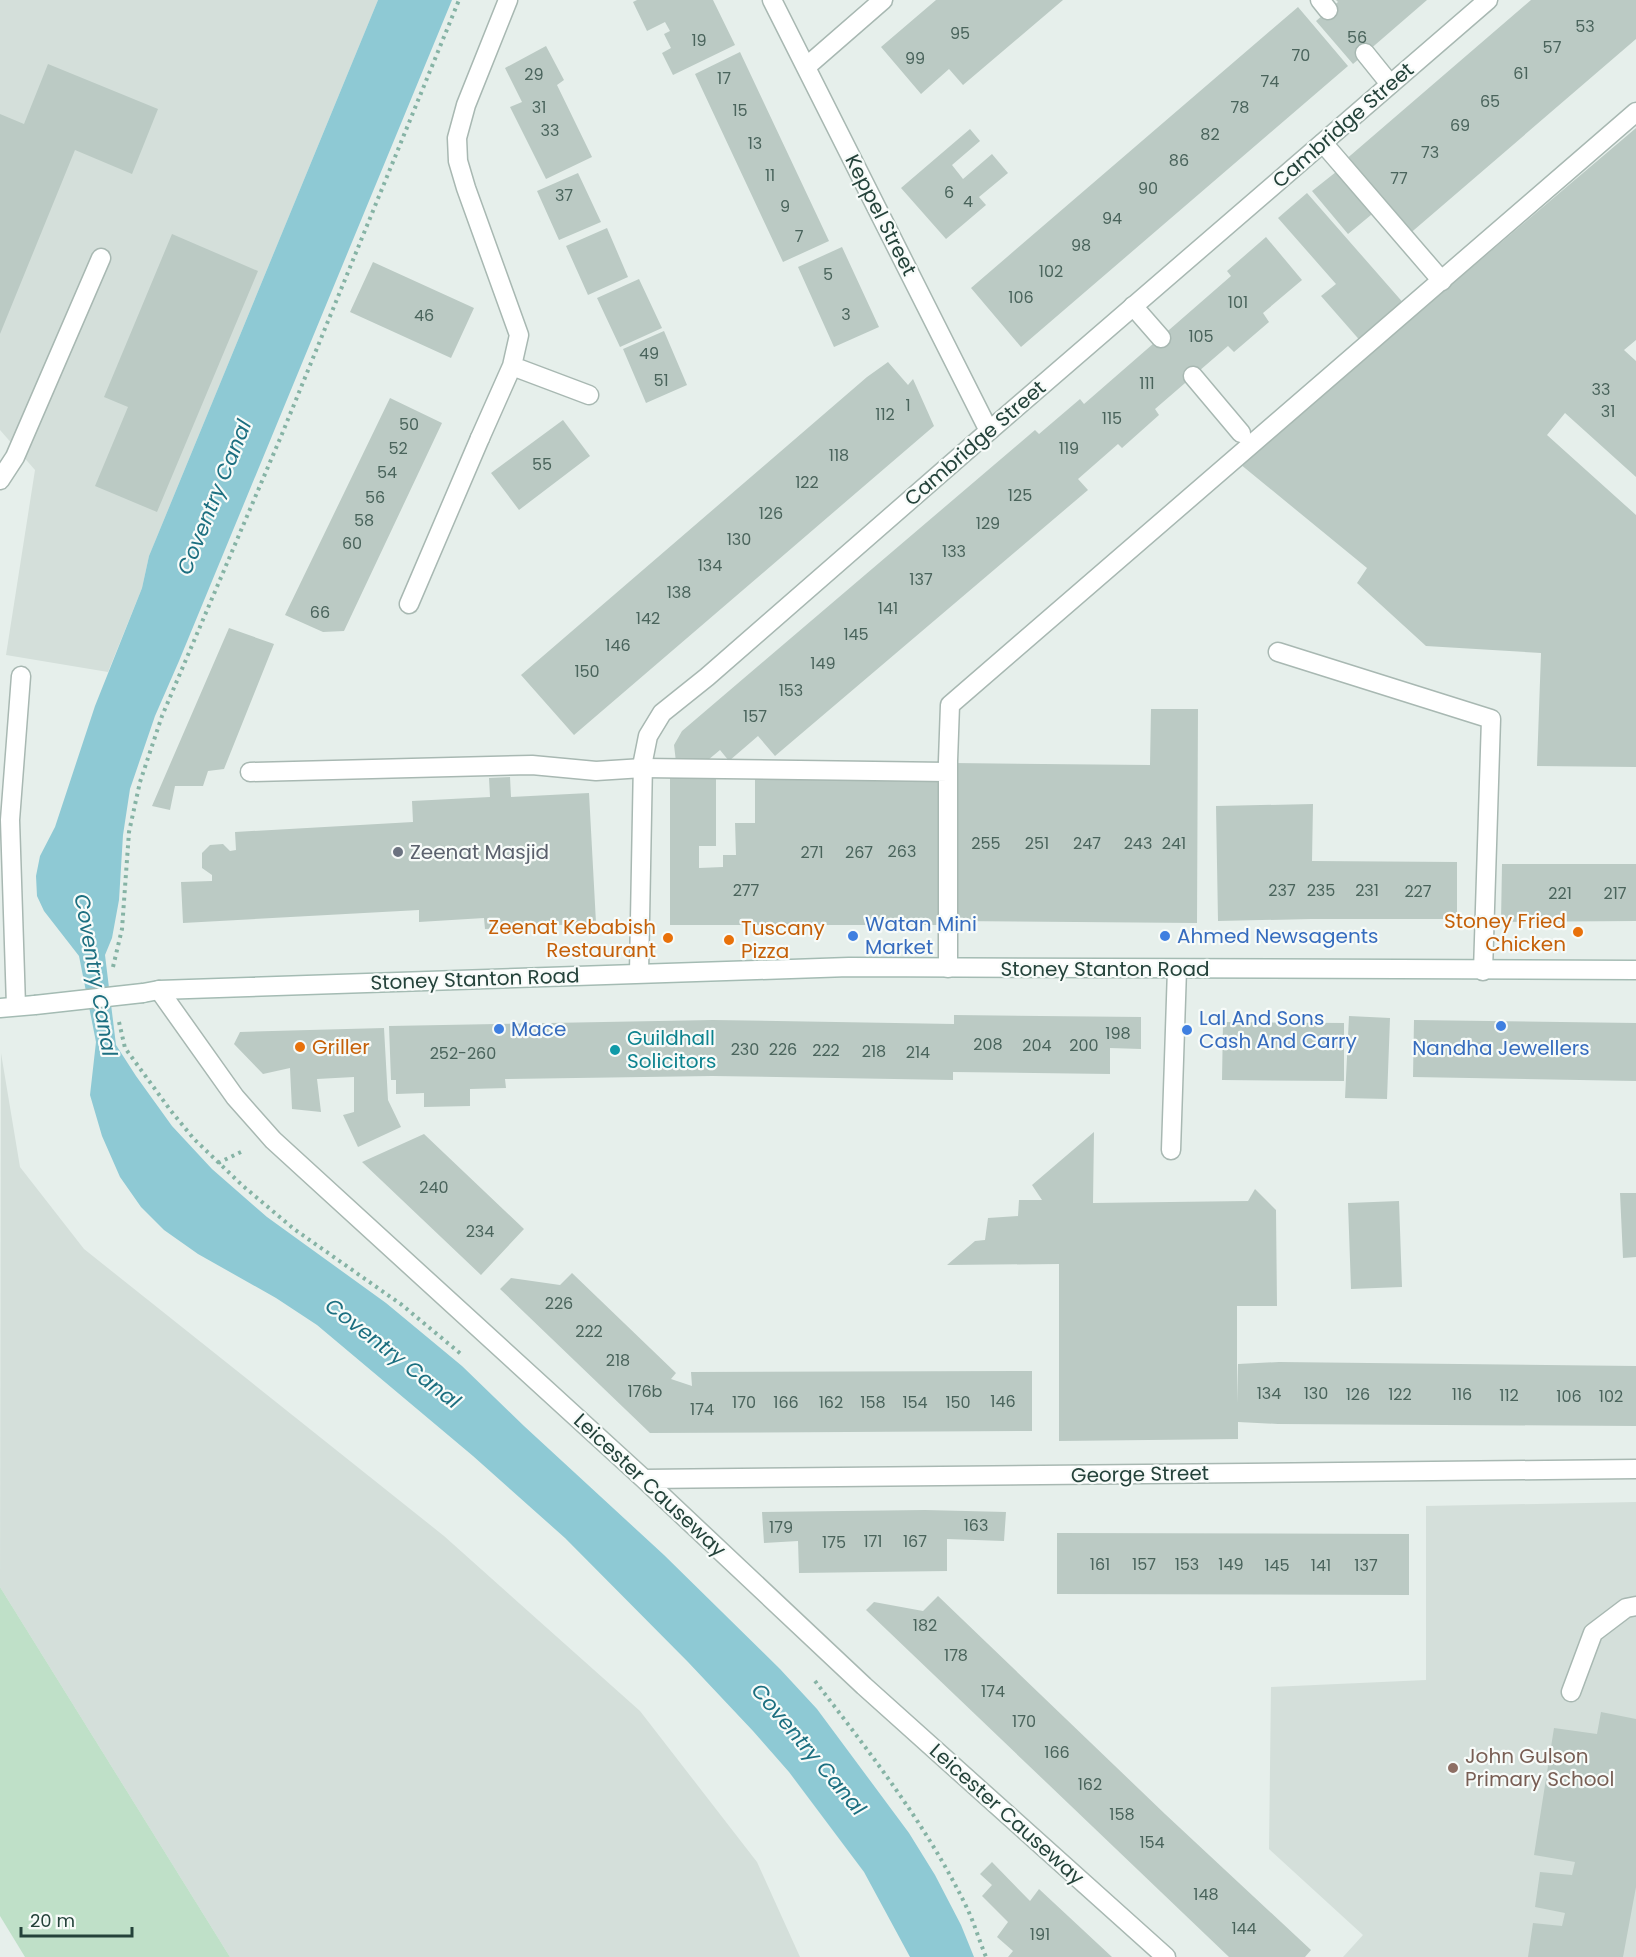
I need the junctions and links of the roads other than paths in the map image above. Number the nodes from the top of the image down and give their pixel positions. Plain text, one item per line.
1 (508, 0) edge
2 (772, 0) edge
3 (883, 0) edge
4 (1488, 0) edge
5 (1365, 53) dead end
6 (806, 67) junction
7 (1390, 84) junction
8 (1636, 112) edge
9 (1323, 143) junction
10 (101, 258) dead end
11 (1442, 281) junction
12 (1133, 306) junction
13 (1161, 338) dead end
14 (512, 366) junction
15 (1193, 376) dead end
16 (589, 395) dead end
17 (988, 431) junction
18 (1241, 433) dead end
19 (0, 480) edge
20 (409, 604) dead end
21 (1278, 652) dead end
22 (21, 676) dead end
23 (643, 768) junction
24 (250, 772) dead end
25 (948, 772) junction
26 (948, 968) junction
27 (1177, 969) junction
28 (1483, 970) junction
29 (1636, 970) edge
30 (639, 973) junction
31 (151, 991) junction
32 (8, 1007) edge
33 (1172, 1150) dead end
34 (1636, 1469) edge
35 (644, 1479) junction
36 (1636, 1606) edge
37 (1571, 1692) dead end
38 (1166, 1957) edge

1 - 14 street
2 - 6 street, Keppel Street
3 - 6 street
4 - 7 street, Cambridge Street
5 - 7 street
6 - 17 street, Keppel Street
7 - 9 street, Cambridge Street
8 - 11 street
9 - 11 street
9 - 12 street, Cambridge Street
10 - 19 street
11 - 25 street
12 - 13 street
12 - 17 street, Cambridge Street
14 - 16 street
14 - 20 street
15 - 18 street
17 - 23 street, Cambridge Street
21 - 28 street
22 - 32 street
23 - 24 street
23 - 25 street
23 - 30 street, Cambridge Street
25 - 26 street
26 - 27 street, Stoney Stanton Road
26 - 30 street, Stoney Stanton Road
27 - 28 street, Stoney Stanton Road
27 - 33 street
28 - 29 street, Stoney Stanton Road
30 - 31 street, Stoney Stanton Road
31 - 32 street, Stoney Stanton Road, bridge
31 - 35 street, Leicester Causeway
34 - 35 street, George Street
35 - 38 street, Leicester Causeway
36 - 37 street

